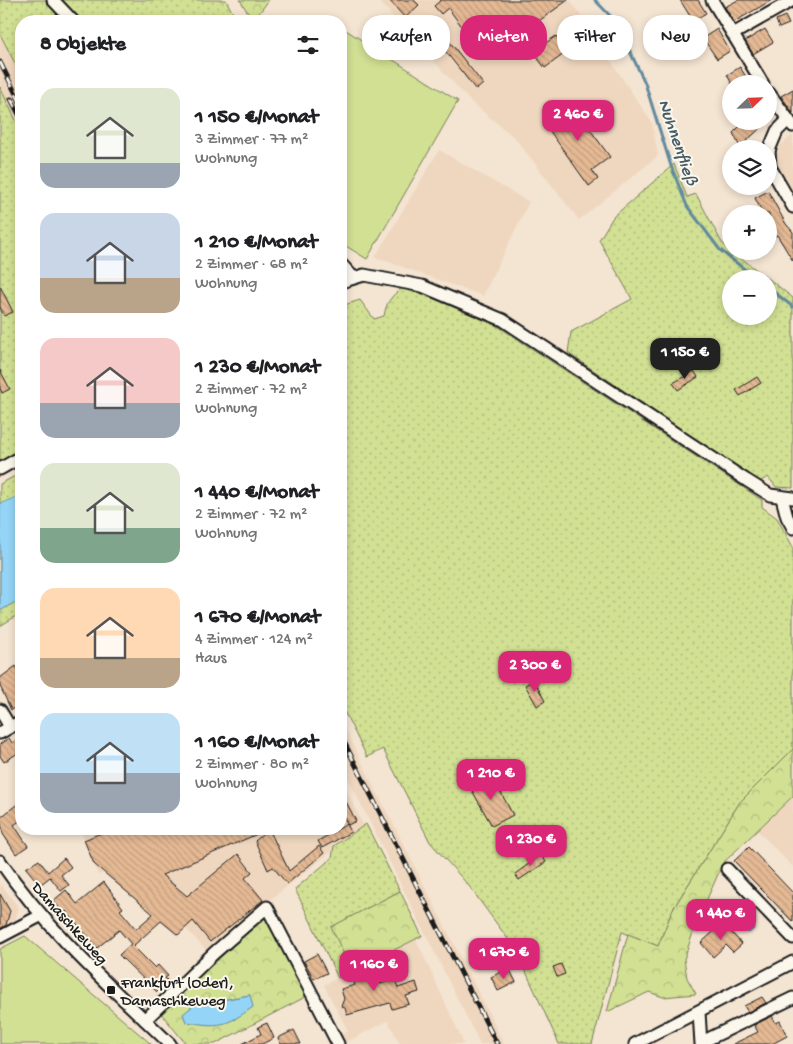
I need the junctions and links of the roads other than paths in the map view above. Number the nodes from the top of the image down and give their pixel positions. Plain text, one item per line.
1 (52, 0) edge
2 (712, 0) edge
3 (793, 0) edge
4 (67, 15) edge
5 (732, 34) junction
6 (757, 75) edge
7 (778, 106) edge
8 (790, 123) edge
9 (773, 140) edge
10 (777, 179) edge
11 (793, 207) edge
12 (347, 270) edge
13 (353, 277) junction
14 (347, 280) edge
15 (15, 461) edge
16 (0, 469) edge
17 (787, 498) edge
18 (793, 528) edge
19 (0, 710) edge
20 (15, 724) edge
21 (10, 727) junction
22 (0, 733) edge
23 (0, 861) edge
24 (727, 869) dead end
25 (40, 916) junction
26 (0, 937) edge
27 (793, 938) edge
28 (793, 962) edge
29 (793, 998) edge
30 (699, 1012) junction
31 (145, 1020) junction
32 (702, 1043) edge
33 (170, 1044) edge
34 (338, 1044) edge
35 (635, 1044) edge

1 - 4 street
2 - 5 street
3 - 5 street
5 - 6 street
7 - 8 street
8 - 9 street
10 - 11 street
12 - 13 street
13 - 14 street
13 - 17 street
15 - 16 street
17 - 18 street
19 - 21 street
20 - 21 street
21 - 22 street
23 - 25 street, Damaschkeweg
24 - 27 street
25 - 26 street
25 - 31 street, Damaschkeweg
28 - 30 street
29 - 32 street
30 - 32 street
30 - 35 street
31 - 33 street, Damaschkeweg
31 - 34 street

